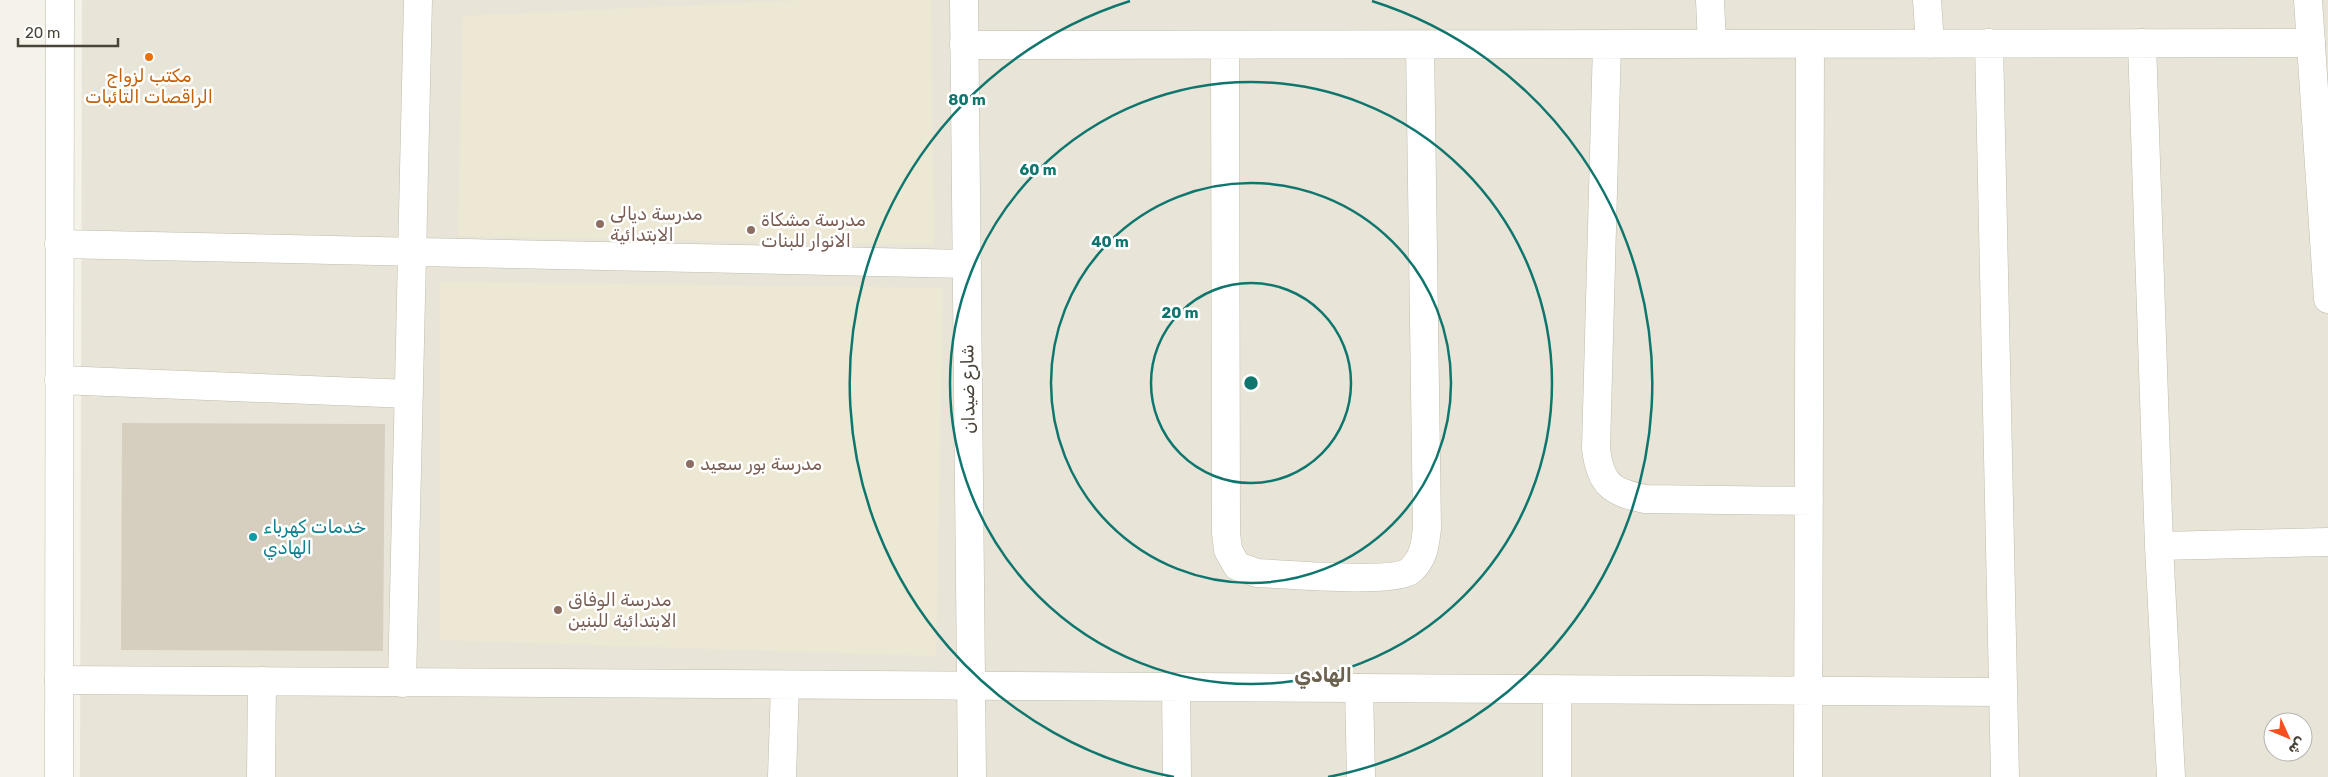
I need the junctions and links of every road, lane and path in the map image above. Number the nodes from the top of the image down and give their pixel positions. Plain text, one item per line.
1 (60, 0) edge
2 (418, 0) edge
3 (964, 0) edge
4 (1710, 0) edge
5 (1927, 0) edge
6 (2308, 0) edge
7 (2142, 43) junction
8 (2311, 43) junction
9 (1607, 44) junction
10 (1712, 44) junction
11 (1810, 44) junction
12 (1930, 44) junction
13 (1989, 44) junction
14 (964, 45) junction
15 (1225, 45) junction
16 (1420, 45) junction
17 (59, 244) junction
18 (412, 252) junction
19 (966, 264) junction
20 (2328, 299) edge
21 (59, 380) junction
22 (409, 394) junction
23 (1809, 500) junction
24 (2328, 542) edge
25 (2159, 546) junction
26 (59, 680) junction
27 (262, 682) junction
28 (402, 683) junction
29 (785, 684) junction
30 (972, 686) junction
31 (1176, 687) junction
32 (1359, 688) junction
33 (1557, 689) junction
34 (1807, 690) junction
35 (2003, 692) junction
36 (59, 777) edge
37 (261, 777) edge
38 (782, 777) edge
39 (972, 777) edge
40 (1177, 777) edge
41 (1360, 777) edge
42 (1557, 777) edge
43 (1808, 777) edge
44 (2005, 777) edge
45 (2171, 777) edge

1 - 17 street
2 - 18 street
3 - 14 street, شارع ضيدان
4 - 10 street
5 - 12 street
6 - 8 street
7 - 8 street
7 - 13 street
7 - 25 street
8 - 20 street
9 - 10 street
9 - 16 street
9 - 23 street
10 - 11 street
11 - 12 street
11 - 23 street
12 - 13 street
13 - 35 street
14 - 15 street
14 - 19 street, شارع ضيدان
15 - 16 street
15 - 16 street
17 - 18 street
17 - 21 street
18 - 19 street
18 - 22 street
19 - 30 street, شارع ضيدان
21 - 22 street
21 - 26 street
22 - 28 street
23 - 34 street
24 - 25 street
25 - 45 street
26 - 27 street
26 - 36 street
27 - 28 street
27 - 37 street
28 - 29 street
29 - 30 street
29 - 38 street
30 - 31 street
30 - 39 street, شارع ضيدان
31 - 32 street
31 - 40 street
32 - 33 street
32 - 41 street
33 - 34 street
33 - 42 street
34 - 35 street
34 - 43 street
35 - 44 street

